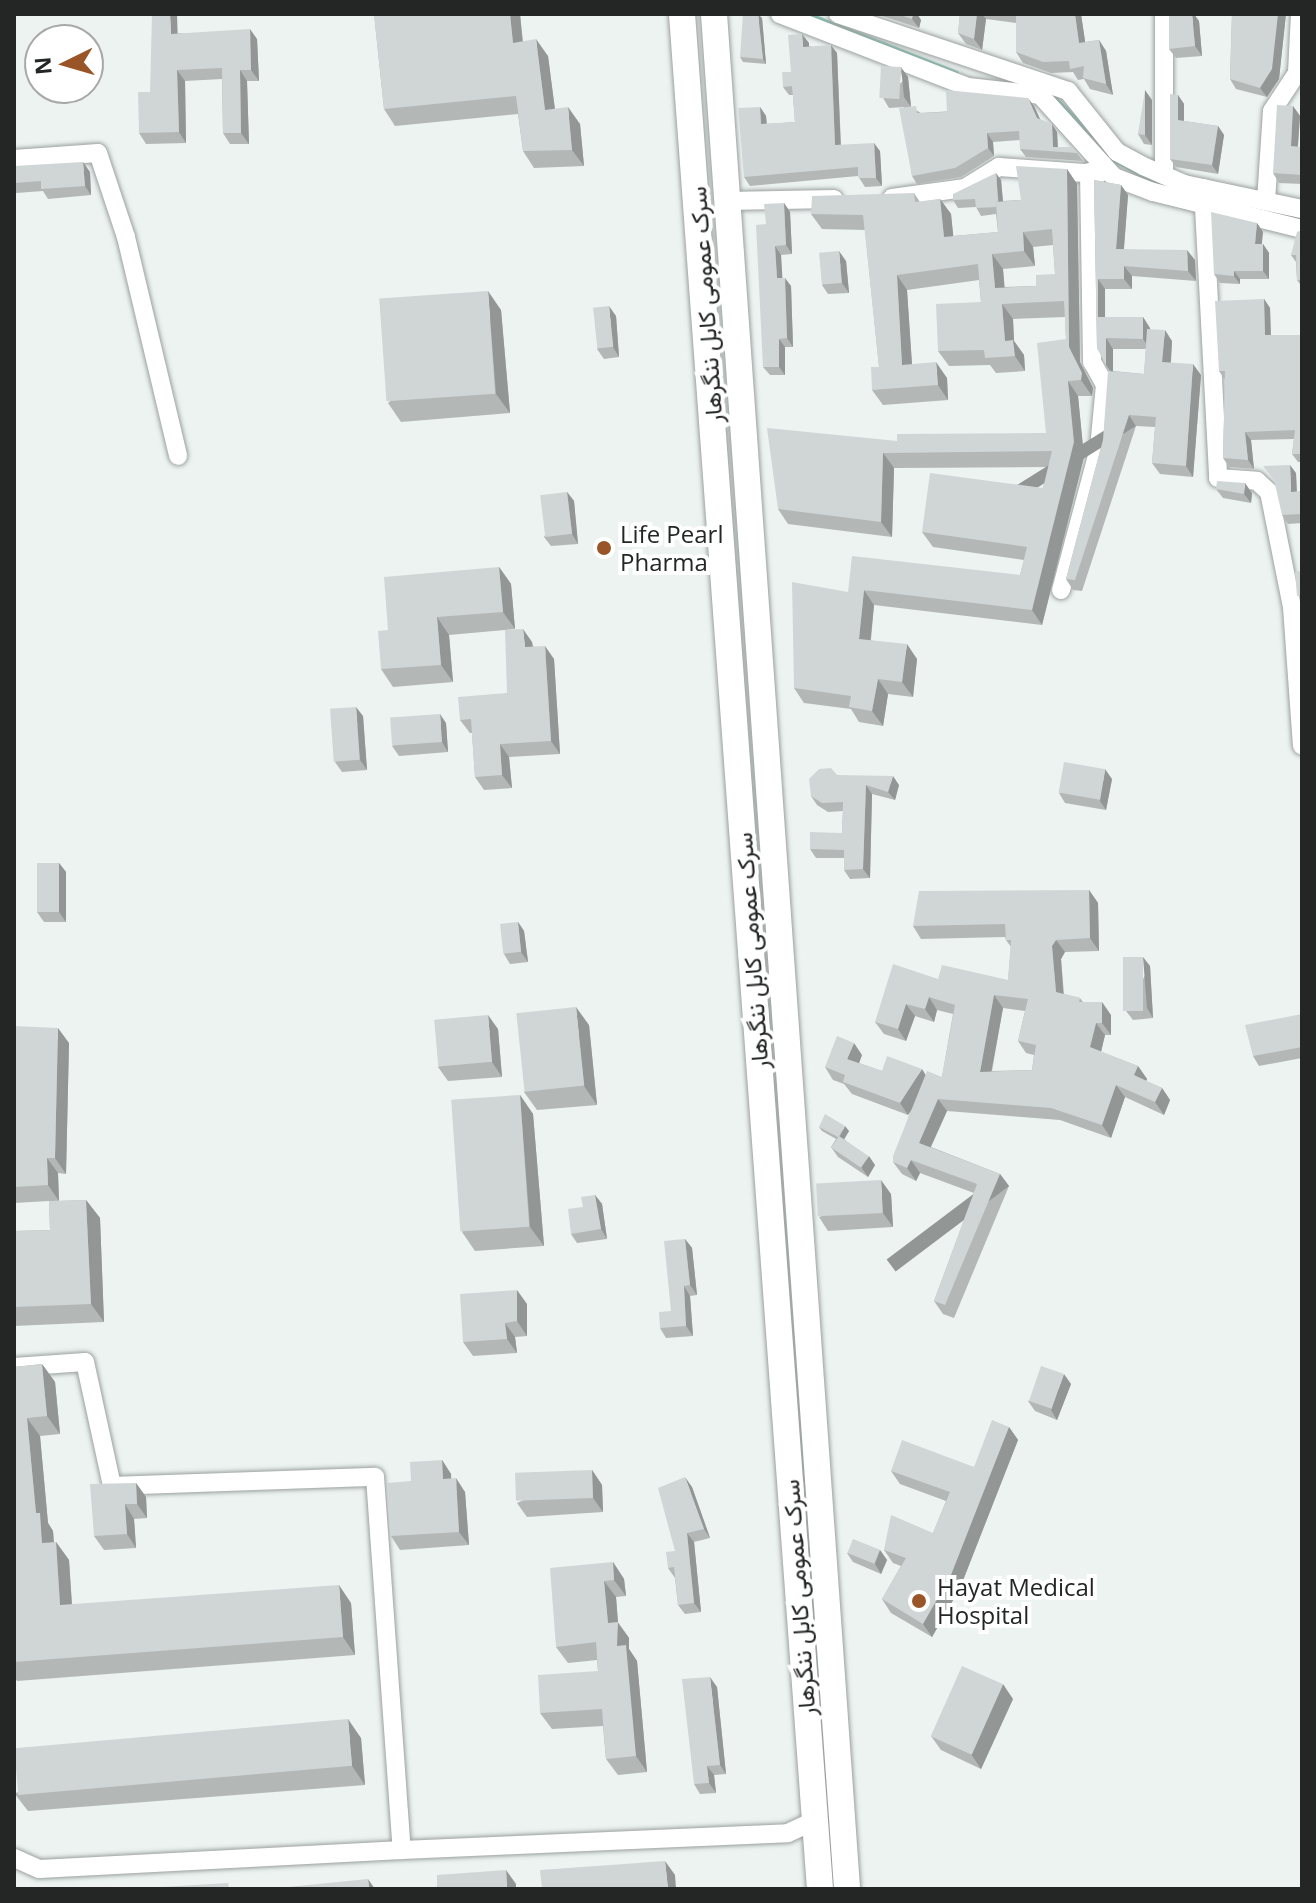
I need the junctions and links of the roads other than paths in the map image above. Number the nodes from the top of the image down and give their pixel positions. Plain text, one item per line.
1 (682, 14) edge
2 (714, 14) edge
3 (780, 14) edge
4 (838, 14) edge
5 (1164, 14) edge
6 (1300, 14) edge
7 (14, 159) edge
8 (1089, 172) junction
9 (1164, 175) junction
10 (1114, 177) junction
11 (1203, 196) junction
12 (848, 199) edge
13 (879, 199) edge
14 (725, 201) junction
15 (1266, 201) junction
16 (1302, 209) edge
17 (1302, 229) edge
18 (178, 456) dead end
19 (1294, 564) edge
20 (738, 577) junction
21 (1061, 590) dead end
22 (1300, 721) edge
23 (1302, 746) edge
24 (14, 1367) edge
25 (802, 1472) junction
26 (840, 1798) junction
27 (814, 1811) junction
28 (402, 1850) junction
29 (14, 1858) edge
30 (820, 1889) edge
31 (847, 1889) edge

1 - 20 highway, سرک عمومی کابل ننگرهار
2 - 14 highway, سرک عمومی کابل ننگرهار
3 - 10 street
4 - 9 street
5 - 9 street
6 - 15 street
7 - 18 street
8 - 10 street
8 - 13 street
8 - 21 street
9 - 11 street
10 - 11 street
11 - 15 street
11 - 17 street
11 - 19 street
12 - 14 street
14 - 20 highway, سرک عمومی کابل ننگرهار
15 - 16 street
19 - 22 street
20 - 25 highway, سرک عمومی کابل ننگرهار
22 - 23 street
24 - 28 street
25 - 26 highway, سرک عمومی کابل ننگرهار
25 - 27 highway, سرک عمومی کابل ننگرهار
26 - 27 highway
26 - 31 highway, سرک عمومی کابل ننگرهار
27 - 28 street
27 - 30 highway, سرک عمومی کابل ننگرهار
28 - 29 street

